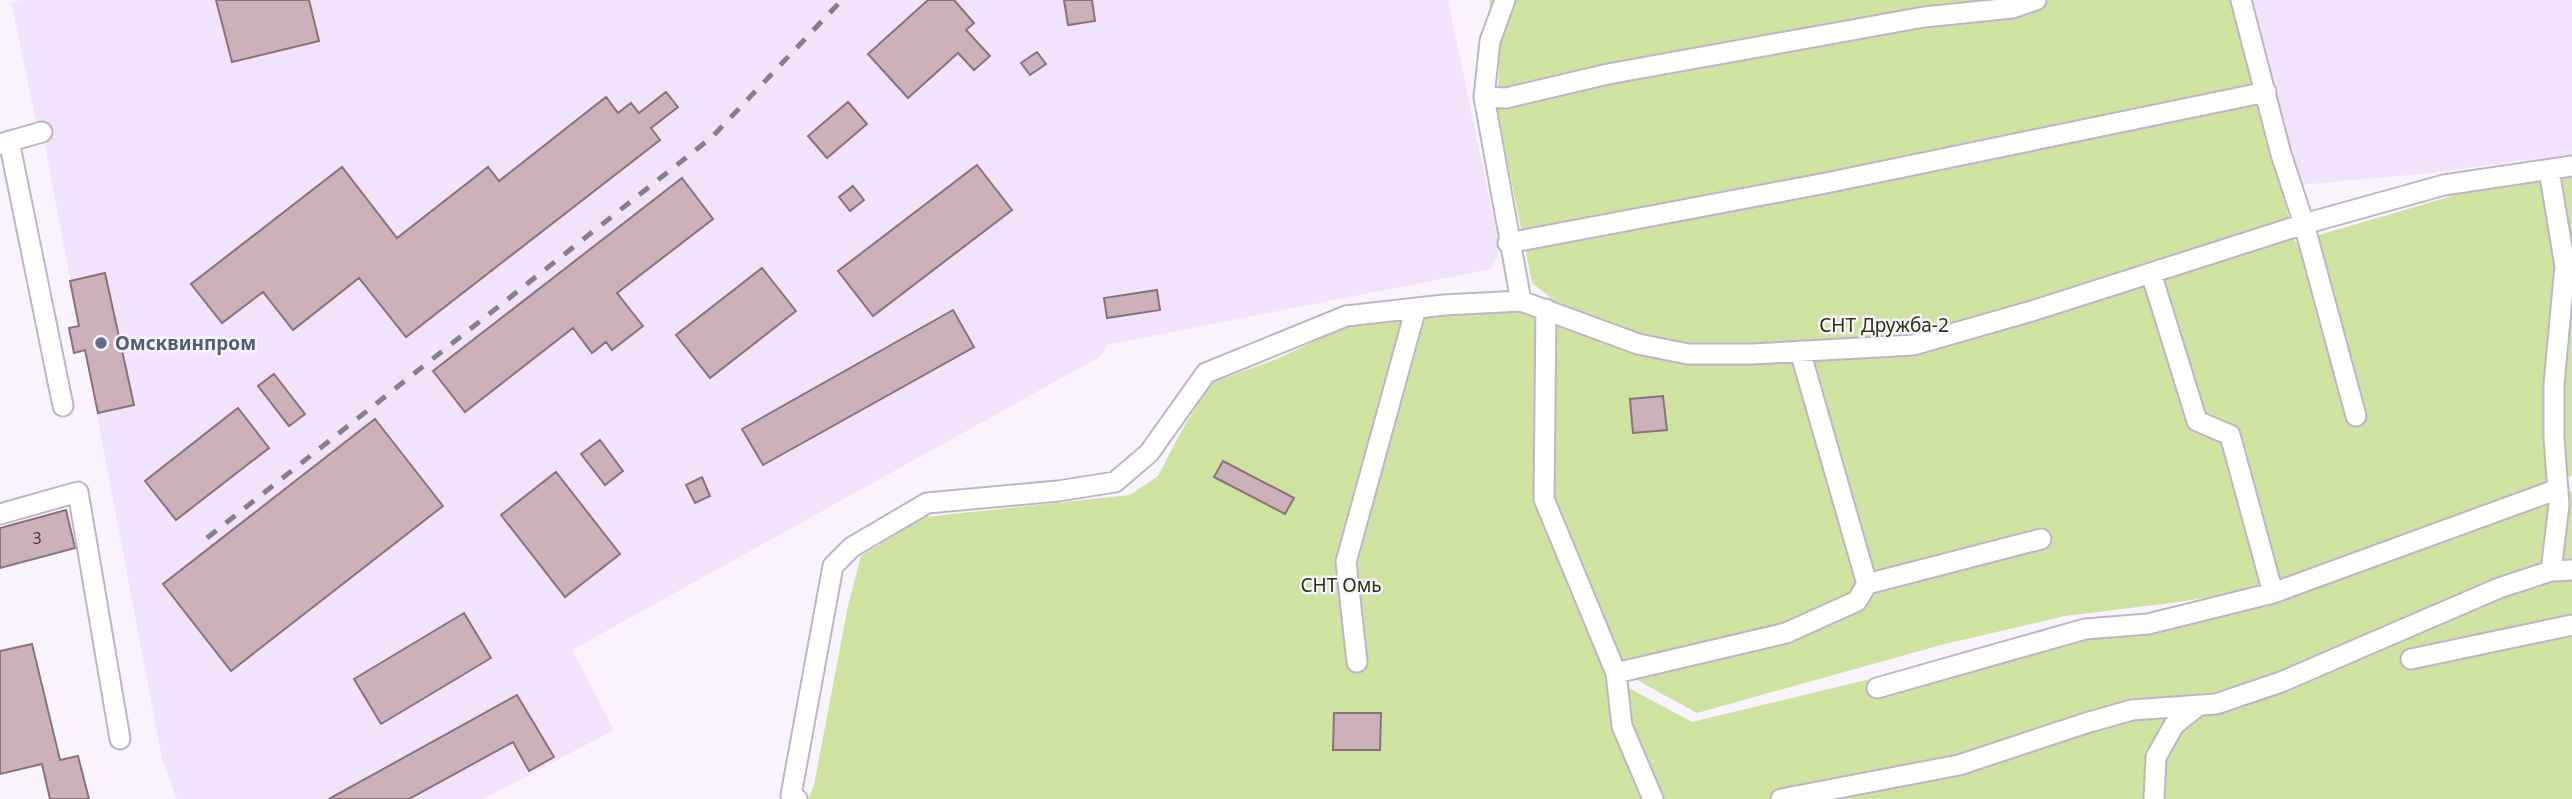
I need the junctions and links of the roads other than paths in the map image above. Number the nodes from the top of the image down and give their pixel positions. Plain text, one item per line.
1 (1505, 0) edge
2 (2036, 0) edge
3 (2241, 0) edge
4 (2266, 92) junction
5 (1484, 97) junction
6 (42, 132) dead end
7 (5, 142) edge
8 (2572, 166) edge
9 (2549, 170) junction
10 (2304, 224) junction
11 (1508, 243) junction
12 (2151, 273) junction
13 (1521, 301) junction
14 (1416, 308) junction
15 (1546, 309) junction
16 (1800, 351) junction
17 (64, 406) dead end
18 (2356, 416) dead end
19 (2558, 489) junction
20 (0, 514) edge
21 (2041, 540) dead end
22 (2572, 569) edge
23 (2551, 571) junction
24 (1867, 584) junction
25 (2273, 593) junction
26 (2572, 625) edge
27 (2411, 659) dead end
28 (1357, 662) dead end
29 (1616, 673) junction
30 (1877, 688) dead end
31 (2198, 706) junction
32 (120, 739) dead end
33 (793, 798) edge
34 (1653, 799) edge
35 (1781, 799) edge
36 (2154, 799) edge

1 - 5 street
2 - 5 street
3 - 4 street
4 - 10 street
4 - 11 street
5 - 11 street
6 - 7 street
7 - 17 street
8 - 9 street
9 - 10 street
9 - 19 street
10 - 12 street
10 - 18 street
11 - 13 street
12 - 16 street
12 - 25 street
13 - 14 street
13 - 15 street
14 - 28 street
14 - 33 street
15 - 16 street
15 - 29 street
16 - 24 street
19 - 23 street
19 - 25 street
20 - 32 street
21 - 24 street
22 - 23 street
23 - 31 street
24 - 29 street
25 - 30 street
26 - 27 street
29 - 34 street
31 - 35 street
31 - 36 street

